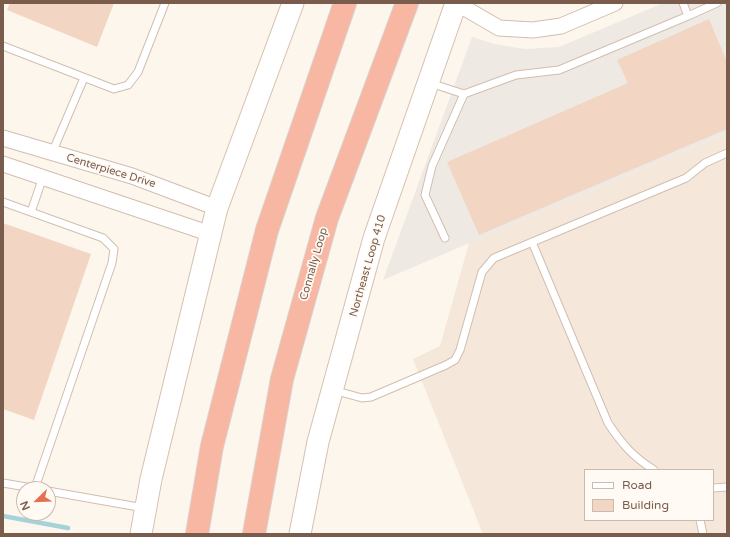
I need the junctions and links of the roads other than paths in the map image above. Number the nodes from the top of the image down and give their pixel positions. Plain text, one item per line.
1 (165, 3) edge
2 (293, 3) edge
3 (345, 3) edge
4 (407, 3) edge
5 (456, 3) edge
6 (615, 3) edge
7 (682, 3) edge
8 (717, 3) edge
9 (688, 16) junction
10 (3, 46) edge
11 (84, 78) junction
12 (428, 83) junction
13 (464, 94) junction
14 (3, 138) edge
15 (52, 153) junction
16 (727, 153) edge
17 (3, 164) edge
18 (43, 177) junction
19 (3, 202) edge
20 (217, 208) junction
21 (31, 212) junction
22 (211, 234) junction
23 (445, 238) dead end
24 (532, 242) junction
25 (332, 390) junction
26 (652, 469) edge
27 (40, 481) edge
28 (3, 483) edge
29 (16, 485) edge
30 (727, 487) edge
31 (714, 488) edge
32 (56, 492) edge
33 (146, 508) junction
34 (700, 521) edge
35 (141, 534) edge
36 (197, 534) edge
37 (254, 534) edge
38 (300, 534) edge
39 (704, 534) edge

1 - 11 lane
2 - 20 main road
3 - 36 highway
4 - 37 highway, Connally Loop
5 - 6 street
5 - 12 main road, Northeast Loop 410
7 - 9 lane
8 - 9 lane
9 - 13 lane
10 - 11 lane
11 - 15 lane
12 - 13 lane
12 - 25 main road, Northeast Loop 410
13 - 23 lane
14 - 15 street, Centerpiece Drive
15 - 20 street, Centerpiece Drive
16 - 24 lane
17 - 18 street
18 - 21 lane
18 - 22 street
19 - 21 lane
20 - 22 main road
21 - 27 lane
22 - 33 main road
24 - 25 lane
24 - 26 lane
25 - 38 main road, Northeast Loop 410
28 - 29 lane
30 - 31 lane
32 - 33 lane
33 - 35 main road
34 - 39 lane

